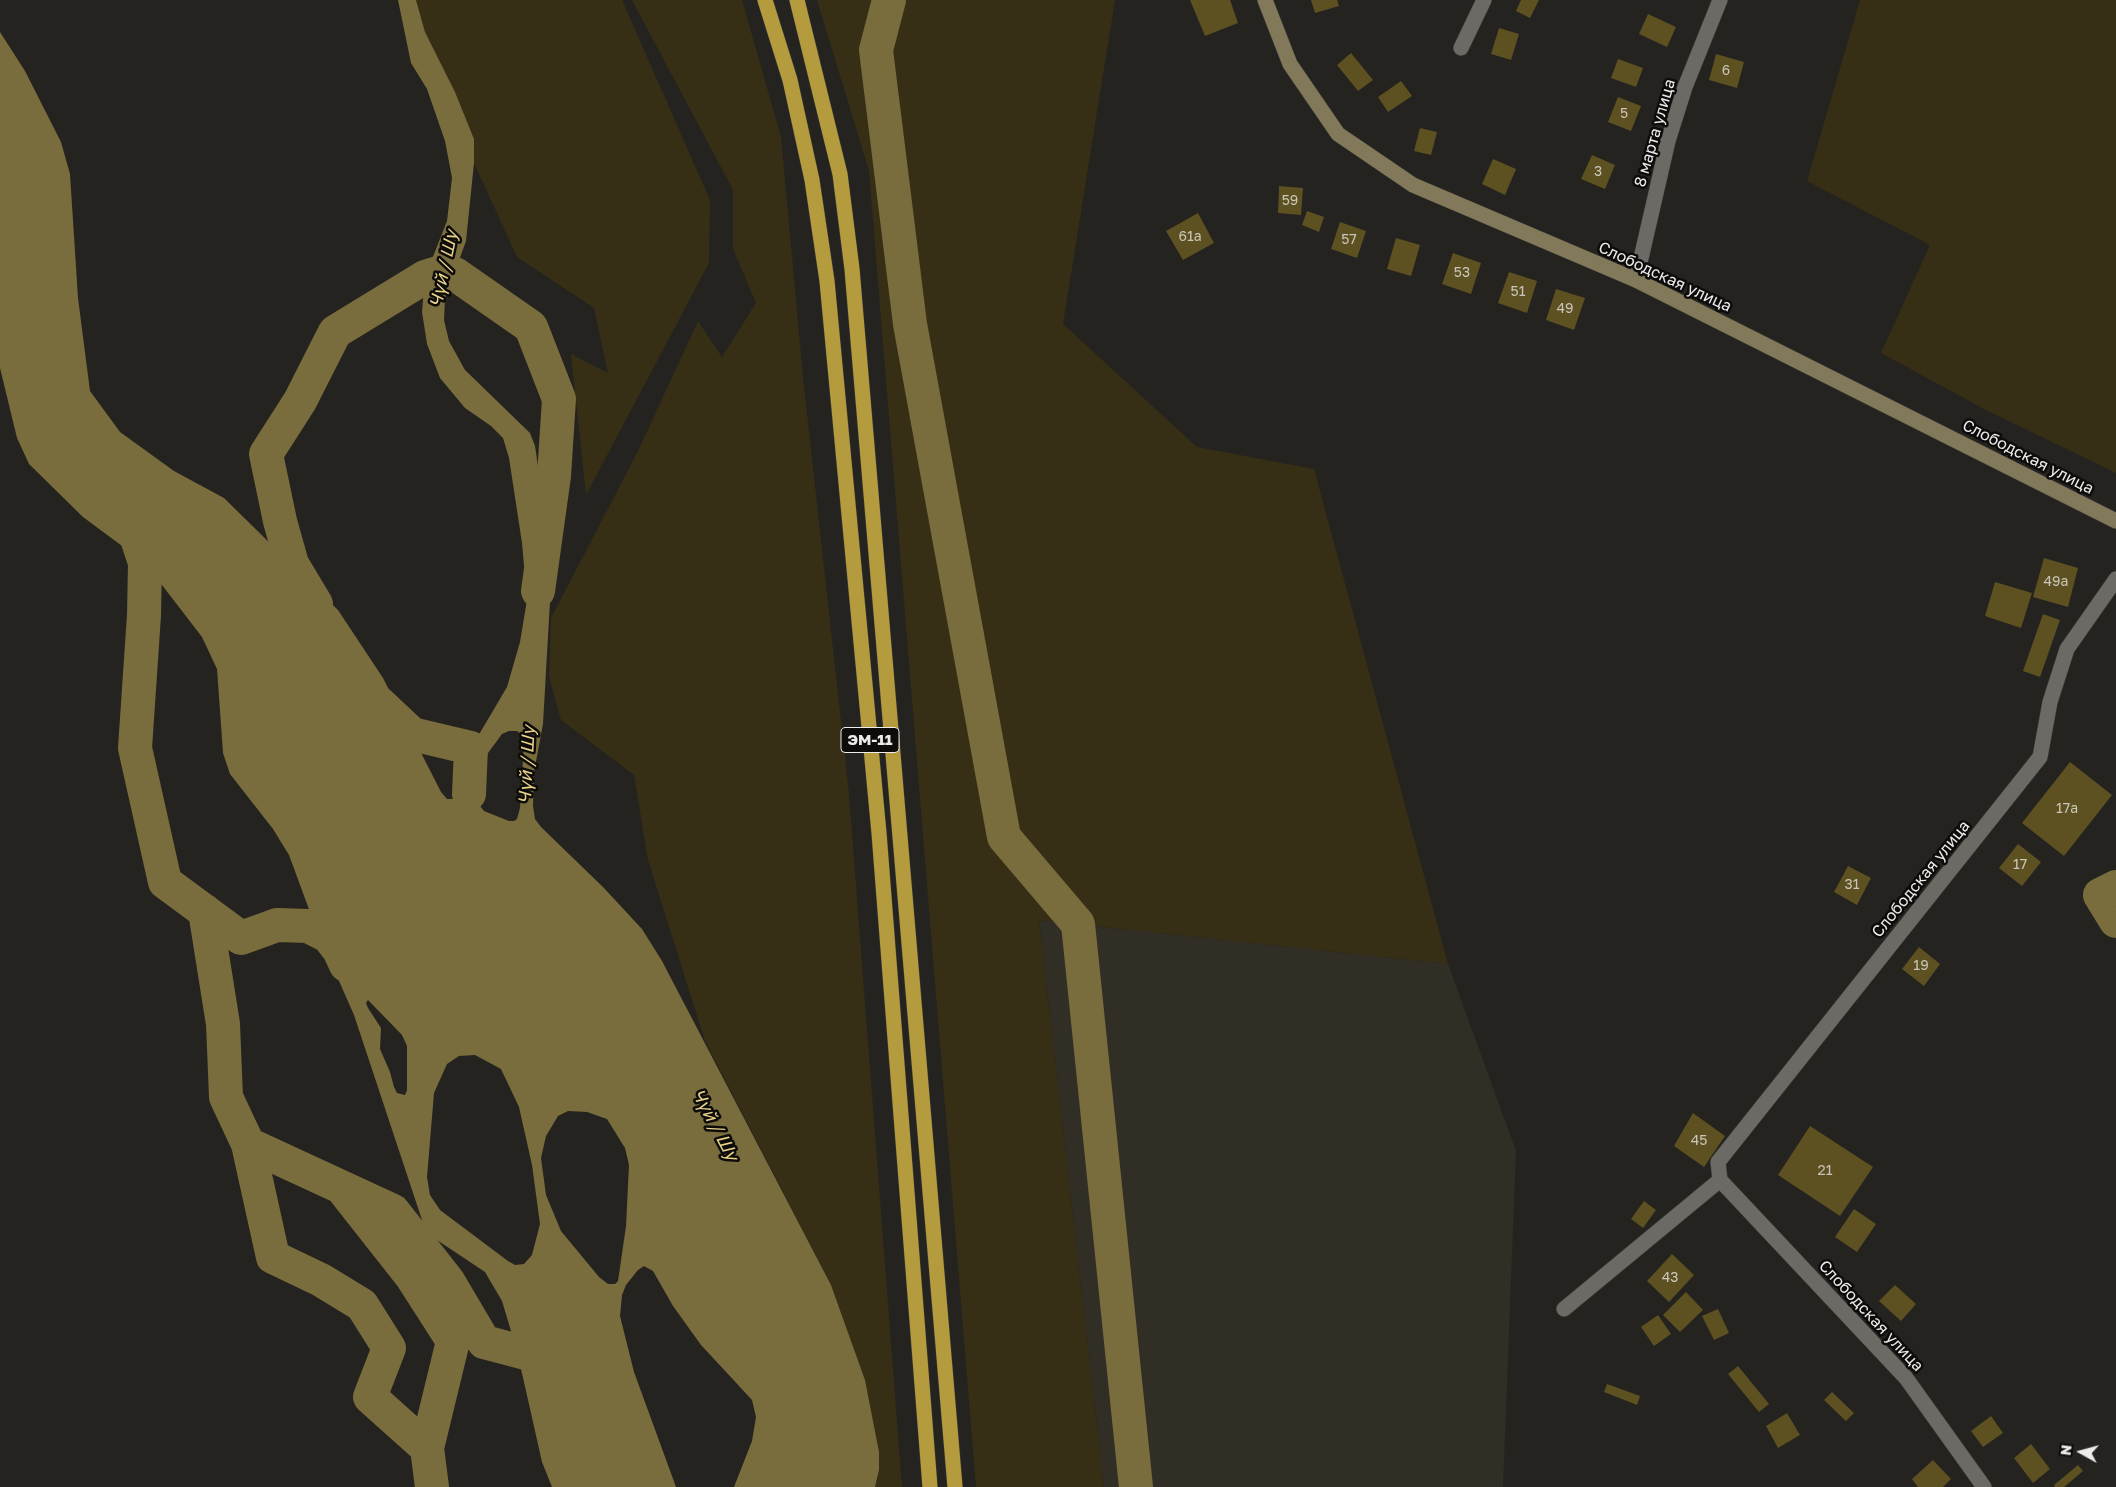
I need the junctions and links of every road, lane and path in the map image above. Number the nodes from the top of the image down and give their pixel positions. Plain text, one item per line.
1 (765, 0) edge
2 (797, 0) edge
3 (1265, 0) edge
4 (1484, 0) edge
5 (1720, 0) edge
6 (1461, 48) dead end
7 (1636, 280) junction
8 (2116, 521) edge
9 (2116, 579) edge
10 (1720, 1180) junction
11 (1564, 1310) dead end
12 (930, 1487) edge
13 (955, 1487) edge
14 (1984, 1487) edge

1 - 12 highway, ЭМ-11
2 - 13 highway, ЭМ-11
3 - 7 street, Слободская улица
4 - 6 street
5 - 7 street, 8 марта улица
7 - 8 street, Слободская улица
9 - 10 street, Слободская улица
10 - 11 street
10 - 14 street, Слободская улица

